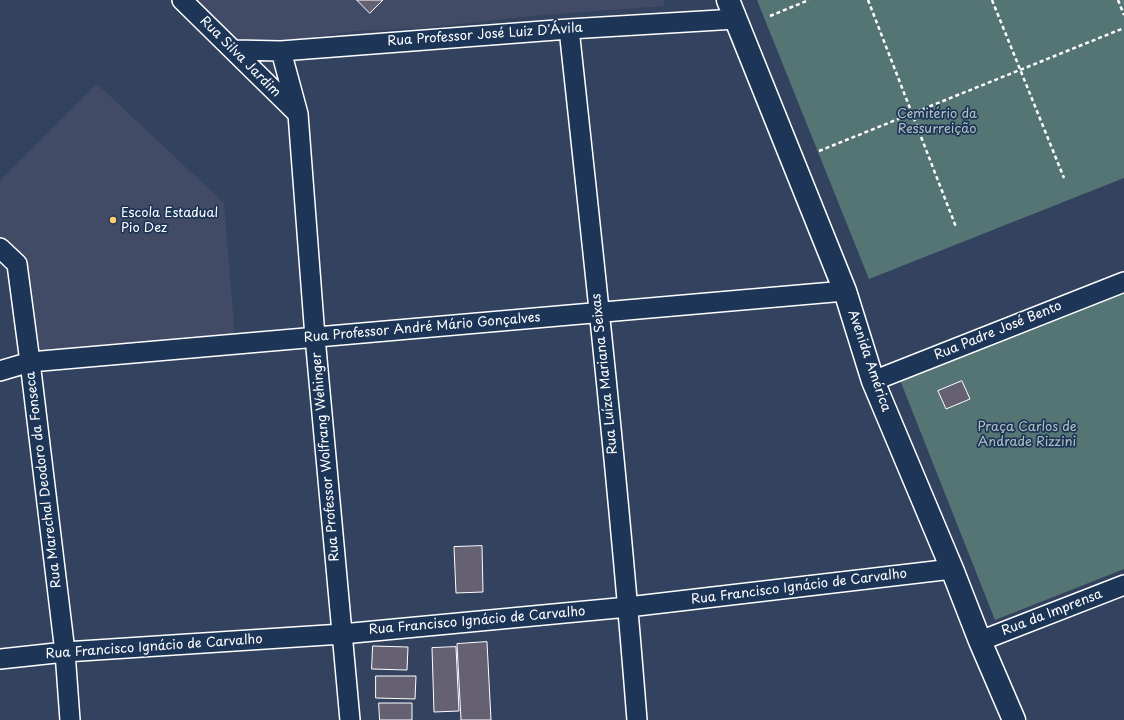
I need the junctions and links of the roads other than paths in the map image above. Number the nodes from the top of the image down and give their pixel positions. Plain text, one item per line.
1 (182, 0) edge
2 (732, 10) edge
3 (569, 28) junction
4 (233, 50) junction
5 (281, 51) junction
6 (298, 114) junction
7 (0, 248) edge
8 (1124, 282) edge
9 (845, 291) junction
10 (600, 312) junction
11 (315, 337) junction
12 (30, 362) junction
13 (0, 371) edge
14 (873, 381) junction
15 (952, 569) junction
16 (1124, 585) edge
17 (628, 607) junction
18 (342, 634) junction
19 (980, 641) junction
20 (65, 652) junction
21 (0, 659) edge
22 (70, 720) edge
23 (350, 720) edge
24 (637, 720) edge
25 (1014, 720) edge

1 - 4 street, Rua Silva Jardim
2 - 3 street, Rua Professor José Luiz D'Ávila
2 - 9 street, Avenida América
3 - 5 street, Rua Professor José Luiz D'Ávila
3 - 10 street, Rua Luíza Mariana Seixas
4 - 5 street, Rua Professor José Luiz D'Ávila
4 - 6 street, Rua Silva Jardim
5 - 6 street, Rua Professor Wolfrang Wehinger
6 - 11 street, Rua Professor Wolfrang Wehinger
7 - 12 street, Rua Marechal Deodoro da Fonseca
8 - 14 street, Rua Padre José Bento
9 - 10 street, Rua Professor André Mário Gonçalves
9 - 14 street, Avenida América
10 - 11 street, Rua Professor André Mário Gonçalves
10 - 17 street, Rua Luíza Mariana Seixas
11 - 12 street, Rua Professor André Mário Gonçalves
11 - 18 street, Rua Professor Wolfrang Wehinger
12 - 13 street, Rua Professor André Mário Gonçalves
12 - 20 street, Rua Marechal Deodoro da Fonseca
14 - 15 street, Avenida América
15 - 17 street, Rua Francisco Ignácio de Carvalho
15 - 19 street, Avenida América
16 - 19 street, Rua da Imprensa
17 - 18 street, Rua Francisco Ignácio de Carvalho
17 - 24 street, Rua Luíza Mariana Seixas
18 - 20 street, Rua Francisco Ignácio de Carvalho
18 - 23 street, Rua Professor Wolfrang Wehinger
19 - 25 street, Avenida América
20 - 21 street, Rua Francisco Ignácio de Carvalho
20 - 22 street, Rua Marechal Deodoro da Fonseca

